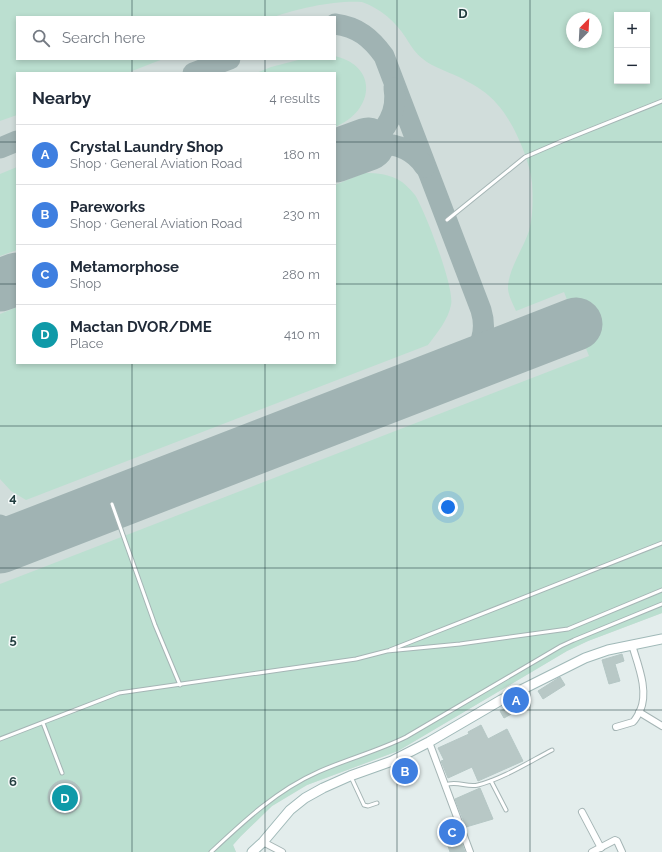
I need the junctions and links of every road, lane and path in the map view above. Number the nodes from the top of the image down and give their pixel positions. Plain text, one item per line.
1 (662, 101) edge
2 (447, 220) dead end
3 (112, 504) dead end
4 (662, 543) edge
5 (662, 590) edge
6 (662, 604) edge
7 (662, 639) edge
8 (632, 645) junction
9 (387, 651) junction
10 (180, 684) junction
11 (639, 712) junction
12 (43, 723) junction
13 (662, 726) edge
14 (616, 727) dead end
15 (0, 739) edge
16 (429, 742) junction
17 (552, 750) dead end
18 (62, 773) dead end
19 (350, 776) junction
20 (491, 781) junction
21 (445, 785) junction
22 (377, 803) dead end
23 (506, 810) dead end
24 (582, 812) dead end
25 (263, 842) junction
26 (601, 848) junction
27 (211, 852) edge
28 (252, 852) edge
29 (282, 852) edge
30 (470, 852) edge
31 (592, 852) edge
32 (622, 852) edge

1 - 2 lane
3 - 10 lane
4 - 9 lane
5 - 9 lane
6 - 27 lane
7 - 8 main road
8 - 11 street
8 - 16 main road
9 - 10 lane
10 - 12 lane
11 - 13 street
11 - 14 street
12 - 15 lane
12 - 18 lane
16 - 19 main road
16 - 21 street
17 - 20 lane
19 - 22 lane
19 - 25 main road
20 - 21 lane
20 - 23 lane
21 - 30 street
24 - 26 street
25 - 28 main road
25 - 29 street
26 - 31 street
26 - 32 street

